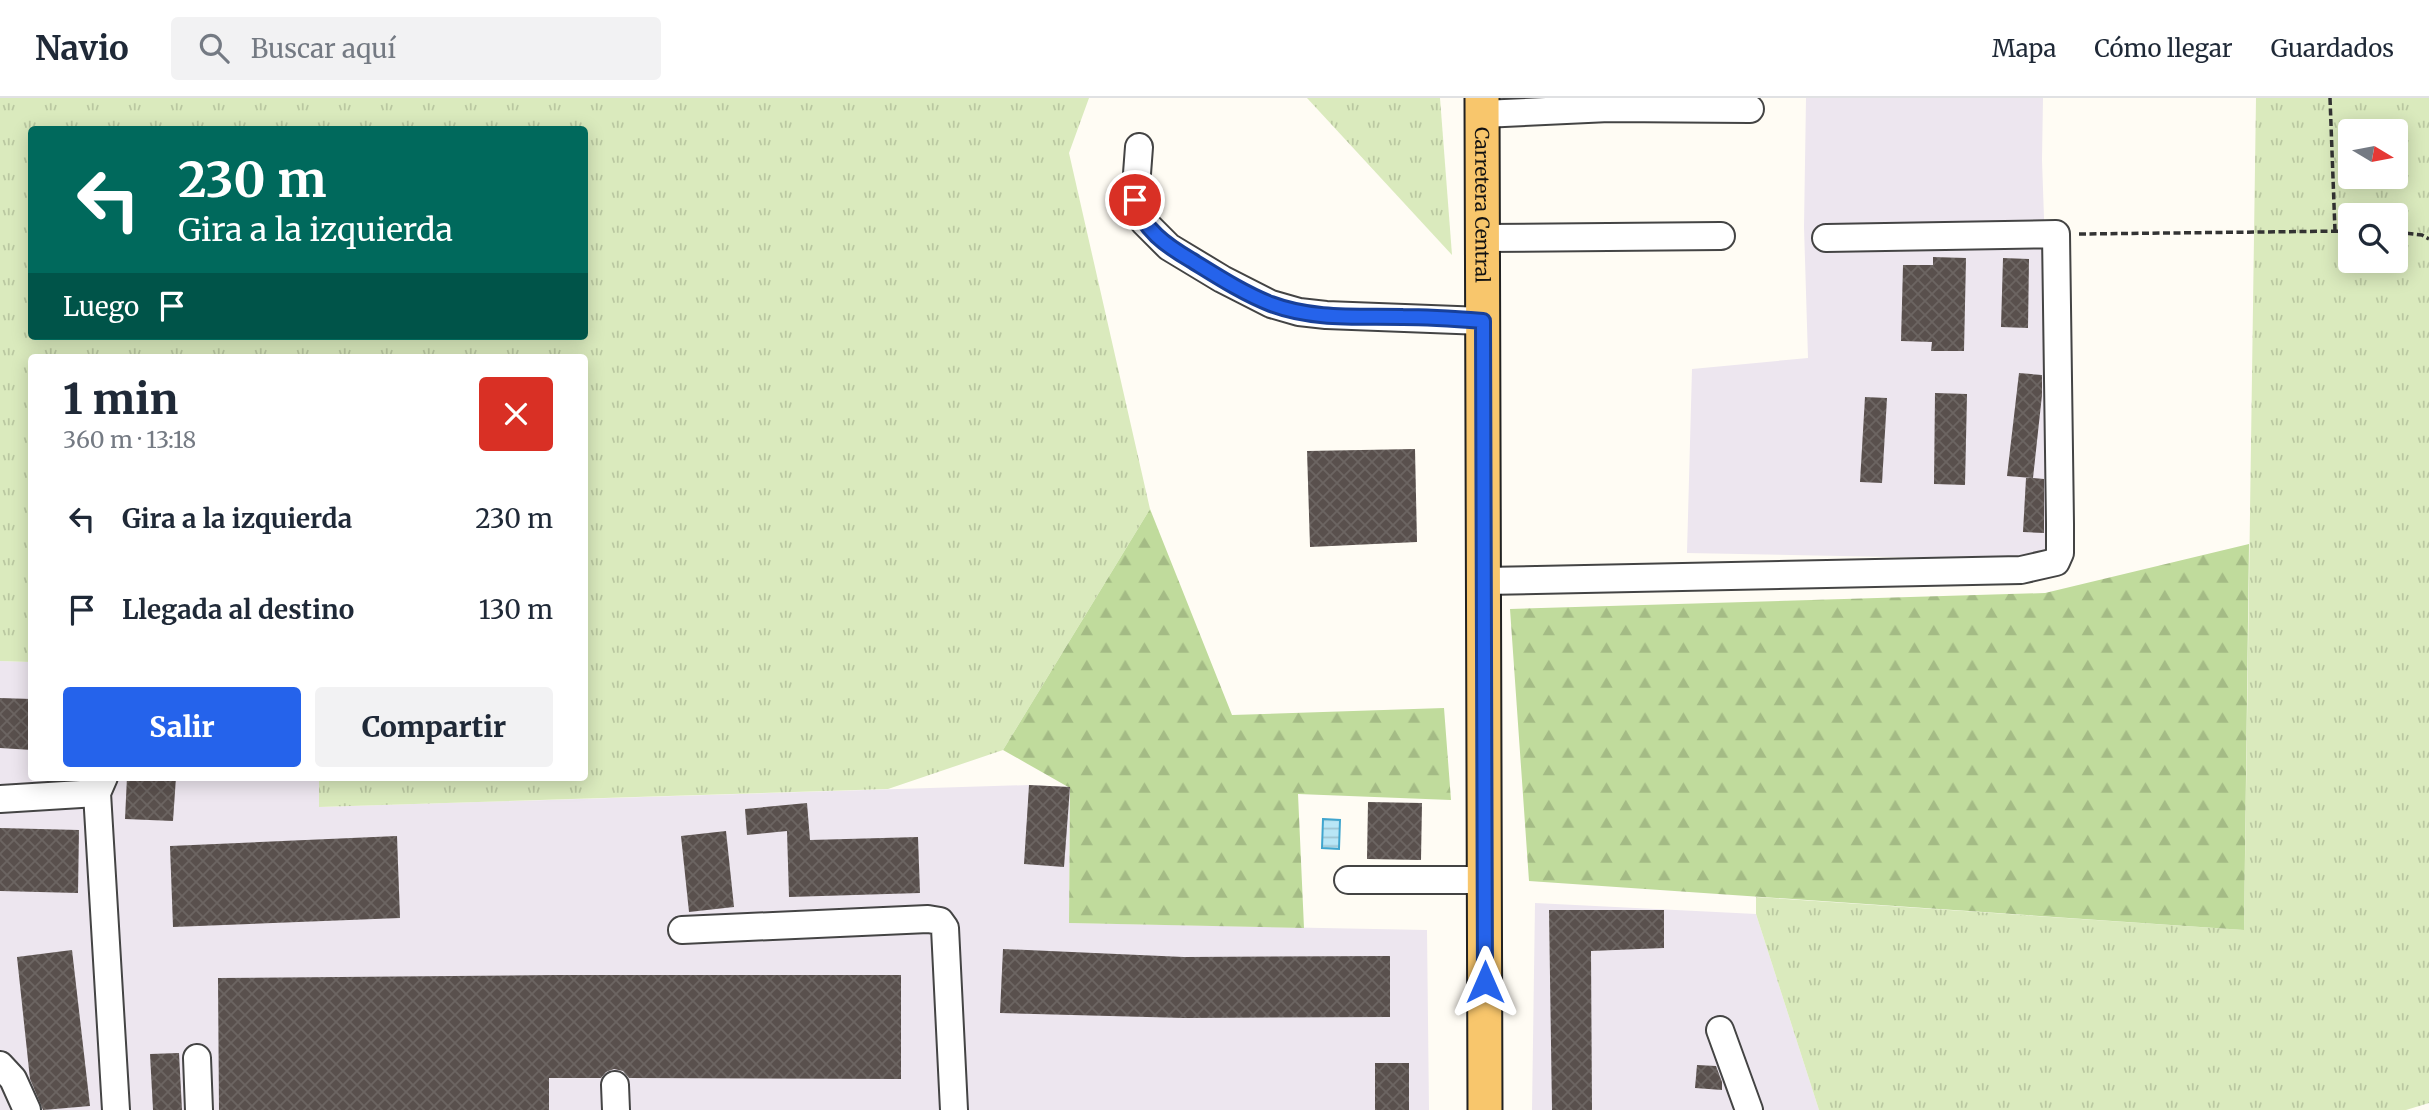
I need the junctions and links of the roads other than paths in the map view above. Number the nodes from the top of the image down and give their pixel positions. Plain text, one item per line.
1 (1483, 106) edge
2 (1750, 110) dead end
3 (1139, 148) dead end
4 (1721, 236) dead end
5 (1483, 238) junction
6 (1826, 238) dead end
7 (1483, 321) junction
8 (1484, 581) junction
9 (100, 785) edge
10 (0, 799) edge
11 (1348, 880) dead end
12 (1485, 880) junction
13 (682, 930) dead end
14 (1720, 1030) dead end
15 (197, 1058) dead end
16 (0, 1065) edge
17 (27, 1110) edge
18 (116, 1110) edge
19 (199, 1110) edge
20 (954, 1110) edge
21 (1485, 1110) edge
22 (1749, 1110) edge

1 - 2 street
1 - 5 main road, Carretera Central
3 - 7 street
4 - 5 street
5 - 7 main road, Carretera Central
6 - 8 street
7 - 8 main road, Carretera Central
8 - 12 main road, Carretera Central
9 - 10 street
9 - 18 street
11 - 12 street
12 - 21 main road, Carretera Central
13 - 20 street
14 - 22 street
15 - 19 street
16 - 17 street

